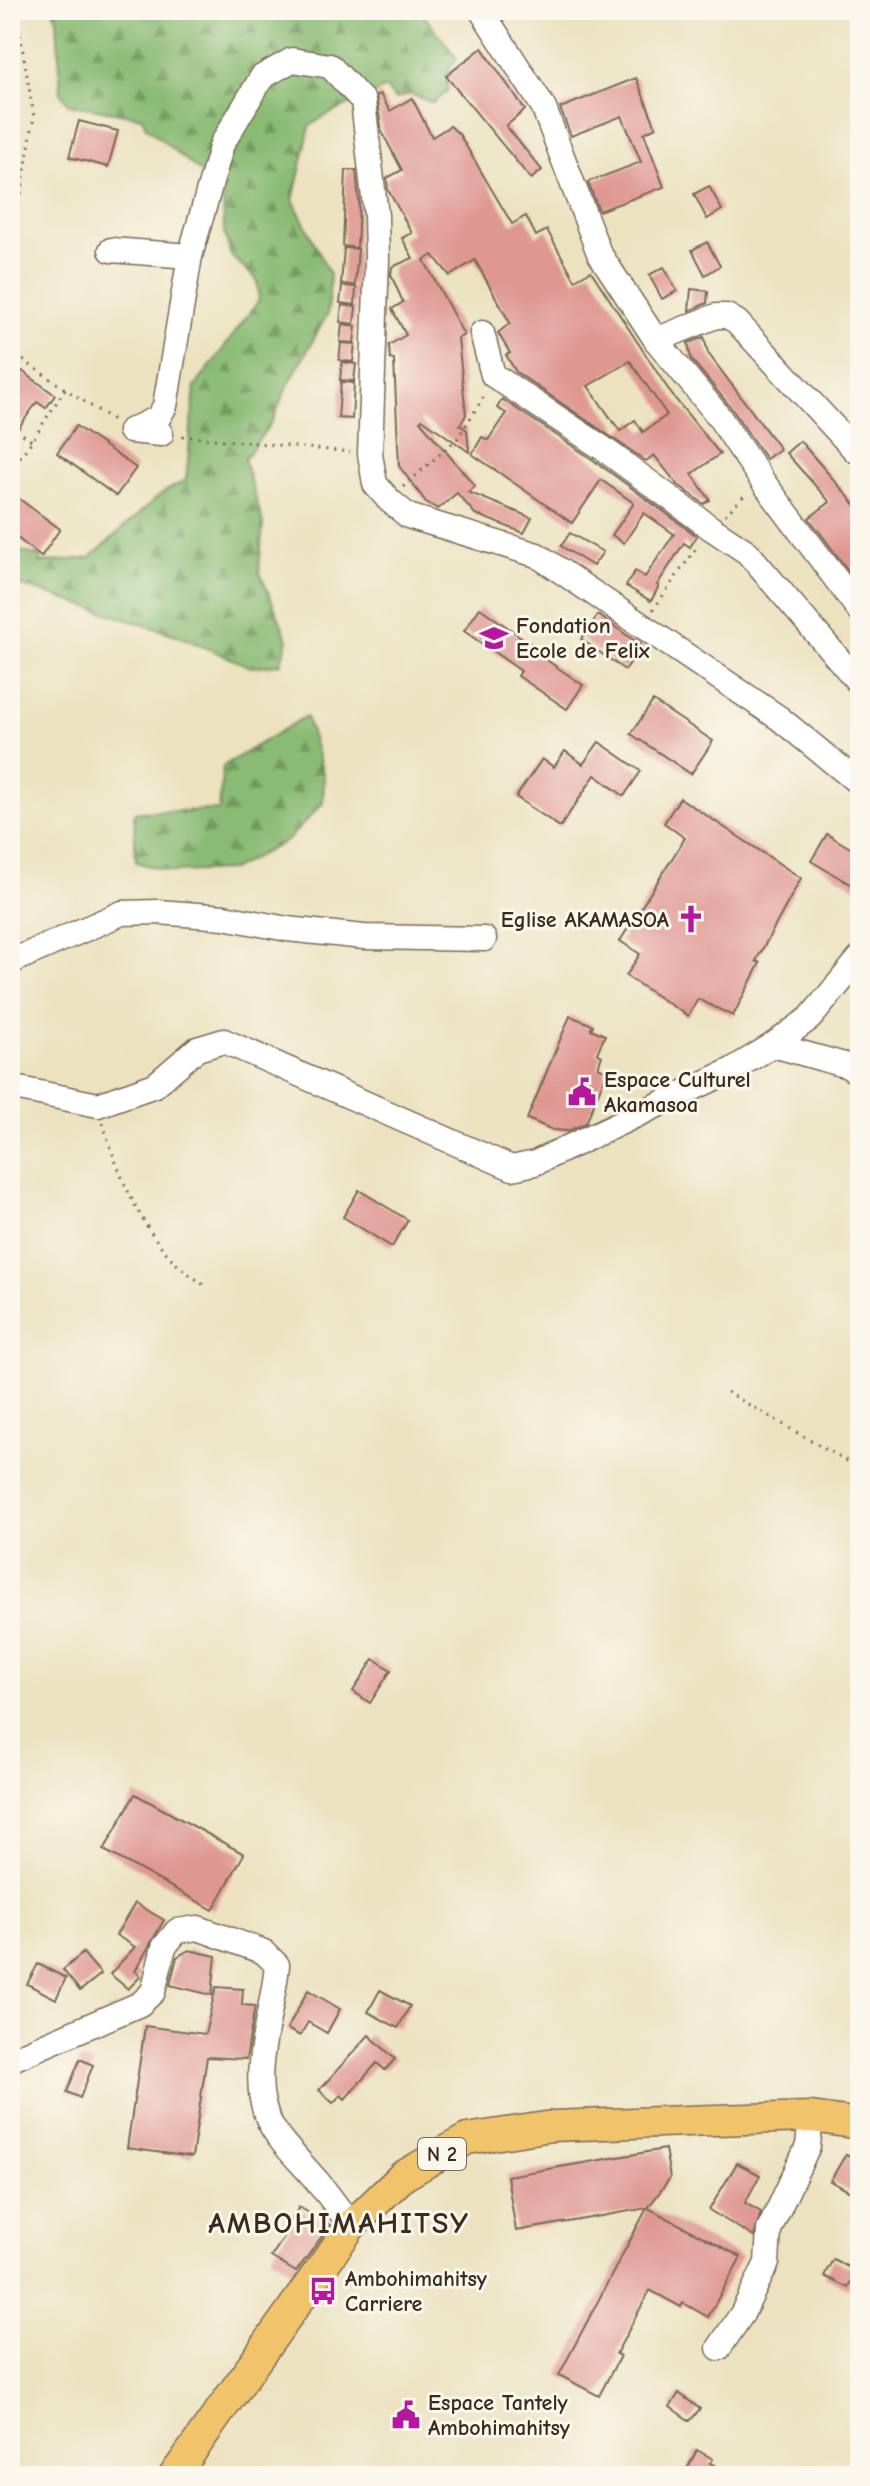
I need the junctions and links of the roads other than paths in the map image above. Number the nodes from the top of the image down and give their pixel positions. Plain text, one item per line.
1 (481, 10) edge
2 (111, 250) dead end
3 (190, 256) junction
4 (482, 333) dead end
5 (656, 340) junction
6 (161, 434) road end
7 (855, 450) dead end
8 (860, 611) edge
9 (860, 684) edge
10 (860, 784) edge
11 (484, 939) dead end
12 (860, 958) edge
13 (10, 962) edge
14 (773, 1045) junction
15 (860, 1074) edge
16 (10, 1087) edge
17 (10, 2060) edge
18 (811, 2117) junction
19 (860, 2124) edge
20 (351, 2226) junction
21 (719, 2348) dead end
22 (174, 2476) edge

1 - 5 street
2 - 3 street
3 - 6 street
3 - 10 street
4 - 9 street
5 - 7 street
5 - 8 street
11 - 13 street
12 - 14 street
14 - 15 street
14 - 16 street
17 - 20 street
18 - 19 main road, N 2
18 - 20 main road, N 2
18 - 21 street
20 - 22 main road, N 2

